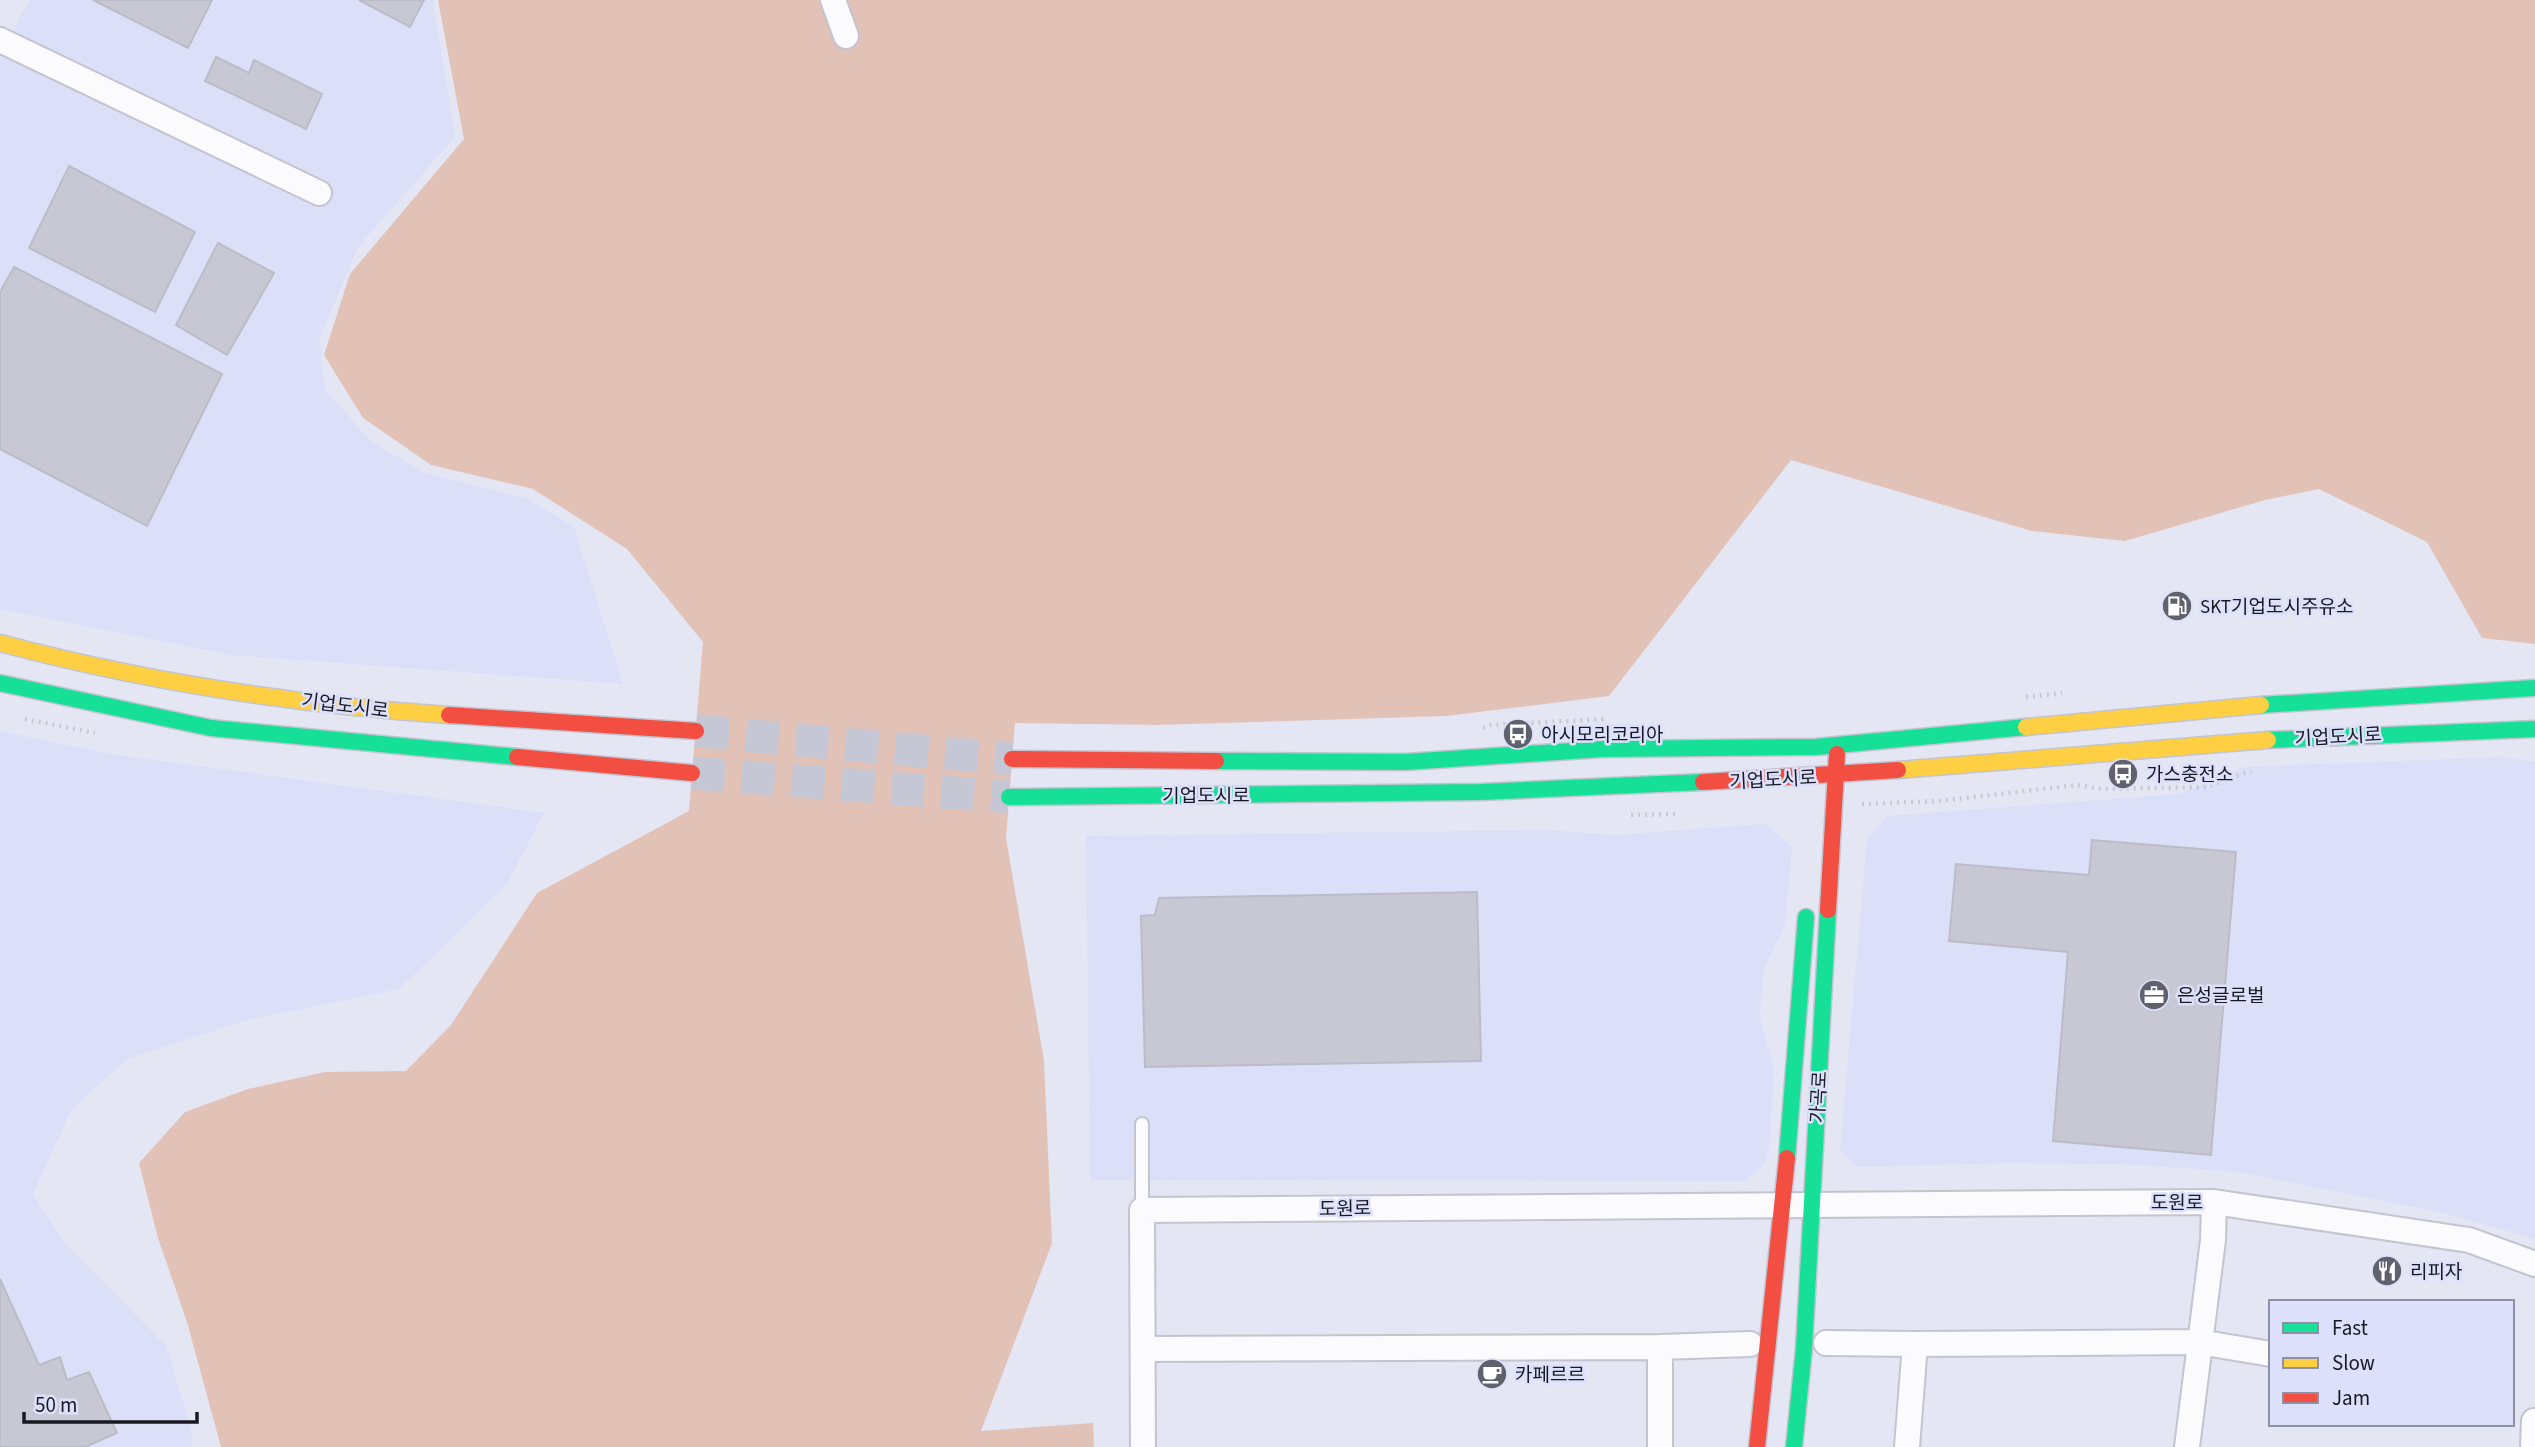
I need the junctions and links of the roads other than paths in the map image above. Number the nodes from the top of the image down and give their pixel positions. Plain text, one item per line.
1 (833, 0) edge
2 (846, 36) dead end
3 (0, 40) edge
4 (319, 193) dead end
5 (0, 642) edge
6 (0, 683) edge
7 (2535, 688) edge
8 (2535, 729) edge
9 (696, 731) tunnel mouth
10 (1837, 746) junction
11 (1816, 747) junction
12 (1012, 758) tunnel mouth
13 (692, 773) tunnel mouth
14 (1837, 776) junction
15 (1816, 782) junction
16 (1009, 797) tunnel mouth
17 (1807, 903) dead end
18 (1142, 1124) dead end
19 (2214, 1202) junction
20 (1784, 1203) junction
21 (1812, 1204) junction
22 (1142, 1210) junction
23 (2535, 1264) edge
24 (2199, 1342) junction
25 (1750, 1343) dead end
26 (1826, 1343) dead end
27 (1915, 1344) junction
28 (1660, 1347) junction
29 (1145, 1349) junction
30 (2269, 1354) edge
31 (2527, 1418) edge
32 (1143, 1447) edge
33 (1660, 1447) edge
34 (1757, 1447) edge
35 (1794, 1447) edge
36 (1907, 1447) edge
37 (2187, 1447) edge
38 (2533, 1447) edge

1 - 2 street
3 - 4 street
5 - 9 street, 기업도시로
6 - 13 street, 기업도시로
7 - 10 street, 기업도시로
8 - 14 street, 기업도시로
10 - 11 street, 기업도시로
10 - 14 street, 가곡로
11 - 12 street, 기업도시로
11 - 15 street
14 - 15 street, 기업도시로
14 - 21 street, 가곡로
15 - 16 street, 기업도시로
17 - 20 street, 가곡로
18 - 22 lane
19 - 21 street, 도원로
19 - 23 street, 도원로
19 - 24 street
20 - 21 street, 도원로
20 - 22 street, 도원로
20 - 34 street, 가곡로
21 - 35 street, 가곡로
22 - 29 street
24 - 27 street
24 - 30 street
24 - 37 street
25 - 28 street
26 - 27 street
27 - 36 street
28 - 29 street
28 - 33 street
29 - 32 street
31 - 38 street

